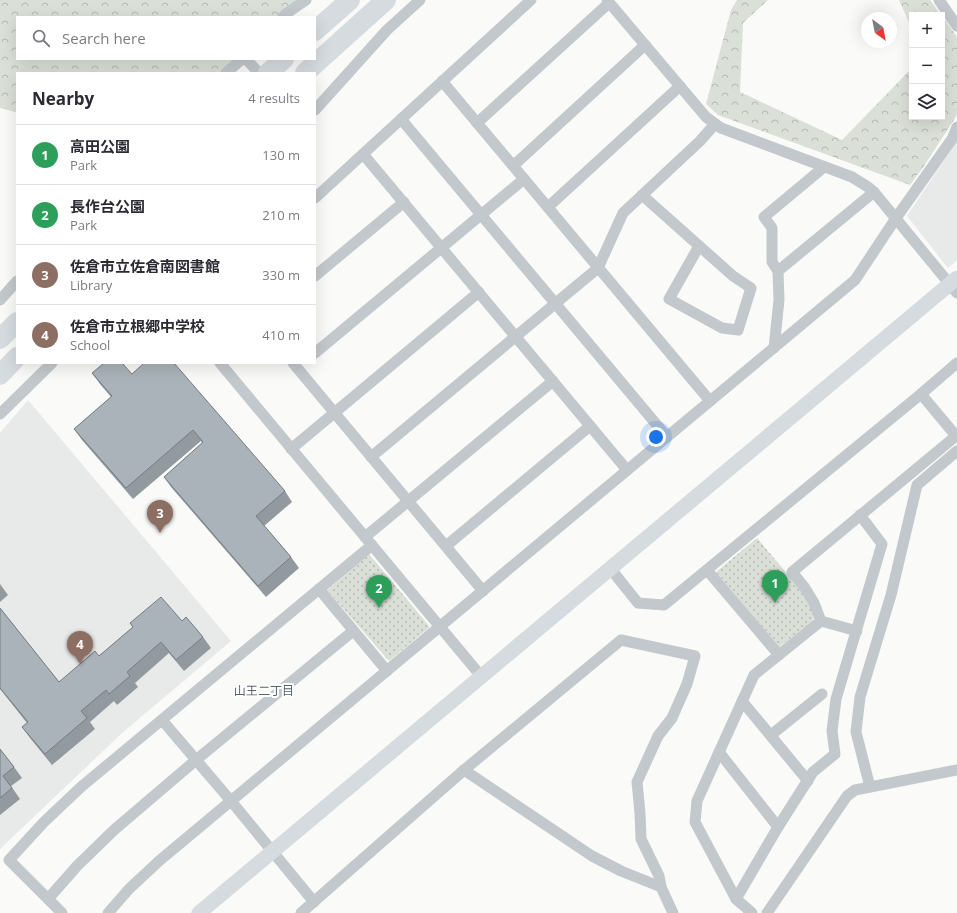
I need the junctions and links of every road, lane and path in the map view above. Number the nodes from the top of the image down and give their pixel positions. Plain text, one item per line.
1 (306, 0) edge
2 (350, 0) edge
3 (386, 0) edge
4 (420, 0) edge
5 (531, 0) edge
6 (939, 0) edge
7 (608, 1) edge
8 (284, 16) edge
9 (957, 26) edge
10 (316, 31) edge
11 (645, 46) junction
12 (241, 60) edge
13 (247, 60) edge
14 (283, 60) edge
15 (227, 72) edge
16 (258, 72) edge
17 (269, 72) edge
18 (306, 72) edge
19 (442, 81) junction
20 (680, 86) junction
21 (316, 109) edge
22 (401, 119) junction
23 (477, 123) junction
24 (715, 124) junction
25 (957, 128) edge
26 (363, 154) junction
27 (513, 166) junction
28 (824, 167) junction
29 (524, 179) junction
30 (874, 192) junction
31 (642, 195) junction
32 (316, 197) edge
33 (404, 202) junction
34 (548, 207) junction
35 (481, 214) junction
36 (896, 218) junction
37 (699, 246) junction
38 (441, 247) junction
39 (598, 268) junction
40 (778, 271) junction
41 (316, 275) edge
42 (16, 282) edge
43 (955, 285) edge
44 (479, 292) junction
45 (0, 300) edge
46 (556, 303) junction
47 (16, 323) edge
48 (516, 336) junction
49 (0, 339) edge
50 (774, 348) junction
51 (316, 352) edge
52 (16, 358) edge
53 (957, 363) edge
54 (51, 364) edge
55 (221, 364) edge
56 (297, 365) edge
57 (0, 375) edge
58 (553, 381) junction
59 (921, 394) junction
60 (710, 402) junction
61 (334, 413) junction
62 (0, 414) edge
63 (590, 426) junction
64 (667, 437) junction
65 (291, 449) junction
66 (957, 451) edge
67 (371, 457) junction
68 (628, 470) junction
69 (408, 501) junction
70 (860, 516) junction
71 (368, 541) junction
72 (446, 546) junction
73 (610, 568) junction
74 (707, 570) junction
75 (319, 589) junction
76 (483, 591) junction
77 (821, 621) junction
78 (440, 627) junction
79 (353, 630) junction
80 (856, 631) junction
81 (779, 655) junction
82 (387, 671) junction
83 (481, 676) junction
84 (822, 694) dead end
85 (742, 701) junction
86 (162, 720) junction
87 (770, 735) junction
88 (719, 752) junction
89 (196, 760) junction
90 (464, 770) junction
91 (957, 770) edge
92 (808, 781) junction
93 (870, 787) junction
94 (231, 801) junction
95 (778, 827) junction
96 (272, 851) junction
97 (661, 887) junction
98 (48, 899) junction
99 (736, 899) junction
100 (314, 902) junction
101 (62, 913) edge
102 (108, 913) edge
103 (199, 913) edge
104 (301, 913) edge
105 (673, 913) edge
106 (752, 913) edge
107 (767, 913) edge

1 - 8 street
2 - 10 highway
3 - 18 highway
4 - 21 street
5 - 19 street
6 - 9 street
7 - 11 street
7 - 23 street
11 - 20 street
11 - 27 street
12 - 15 street
13 - 16 street
14 - 17 highway
19 - 22 street
19 - 23 street
20 - 24 street
20 - 34 street
22 - 26 street
22 - 35 street
23 - 27 street
24 - 28 street
24 - 31 street
25 - 36 street
26 - 32 street
26 - 33 street
27 - 29 street
28 - 30 street
28 - 40 street
29 - 34 street
29 - 35 street
30 - 36 street
30 - 40 street
31 - 37 street
31 - 39 street
33 - 38 street
33 - 41 street
34 - 39 street
35 - 38 street
35 - 46 street
36 - 43 street
36 - 50 street
37 - 37 street
38 - 44 street
38 - 51 street
39 - 46 street
39 - 60 street
40 - 50 street
42 - 45 street
43 - 73 street
44 - 48 street
44 - 61 street
46 - 48 street
46 - 64 street
47 - 49 highway
48 - 58 street
48 - 67 street
50 - 60 street
52 - 57 highway
53 - 59 street
54 - 62 street
55 - 65 street
56 - 61 street
58 - 63 street
58 - 69 street
59 - 70 street
59 - 74 street
60 - 64 street
61 - 65 street
61 - 67 street
63 - 68 street
63 - 72 street
64 - 68 street
65 - 71 street
66 - 93 street
67 - 69 street
68 - 76 street
69 - 71 street
69 - 72 street
70 - 77 street
70 - 80 street
71 - 75 street
71 - 78 street
72 - 76 street
73 - 74 street
73 - 83 street
74 - 81 street
75 - 79 street
75 - 86 street
76 - 78 street
77 - 80 street
77 - 81 street
78 - 82 street
78 - 83 street
79 - 82 street
79 - 89 street
80 - 92 street
81 - 85 street
82 - 94 street
83 - 96 street
84 - 87 street
85 - 87 street
85 - 88 street
86 - 89 street
86 - 98 street
87 - 92 street
88 - 95 street
88 - 99 street
89 - 94 street
89 - 98 street
90 - 97 street
90 - 97 street
90 - 100 street
91 - 93 street
92 - 95 street
93 - 107 street
94 - 96 street
94 - 102 street
95 - 99 street
96 - 100 street
96 - 103 street
97 - 105 street
98 - 101 street
99 - 106 street
100 - 104 street

